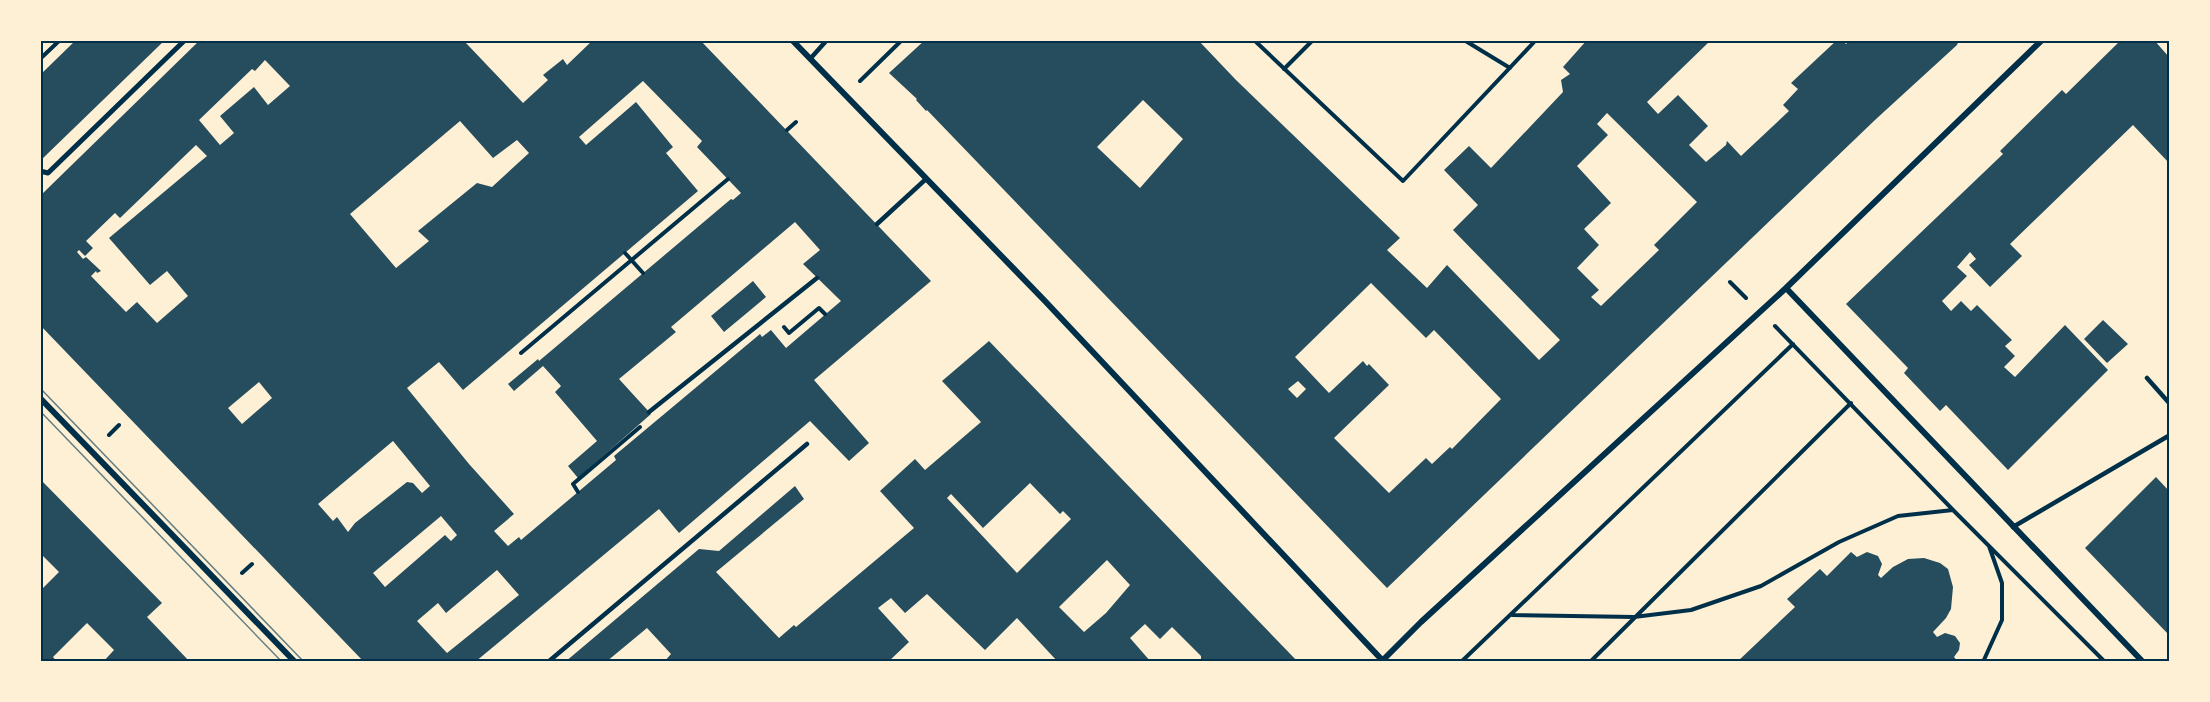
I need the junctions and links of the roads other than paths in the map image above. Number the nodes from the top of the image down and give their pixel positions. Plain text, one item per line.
1 (185, 40) edge
2 (792, 40) edge
3 (827, 40) edge
4 (2042, 40) edge
5 (810, 59) junction
6 (40, 171) edge
7 (926, 179) junction
8 (877, 224) dead end
9 (817, 278) dead end
10 (1786, 288) junction
11 (2147, 378) dead end
12 (40, 398) edge
13 (2169, 404) edge
14 (649, 412) dead end
15 (2169, 435) edge
16 (807, 444) dead end
17 (2013, 527) junction
18 (1383, 661) edge
19 (295, 662) edge
20 (548, 662) edge
21 (2143, 662) edge

1 - 6 street
2 - 5 street
3 - 5 lane
4 - 10 street
5 - 7 street
7 - 8 lane
7 - 18 street
9 - 14 lane
10 - 17 street
10 - 18 street
11 - 13 lane
12 - 19 street
15 - 17 lane
16 - 20 lane
17 - 21 street

